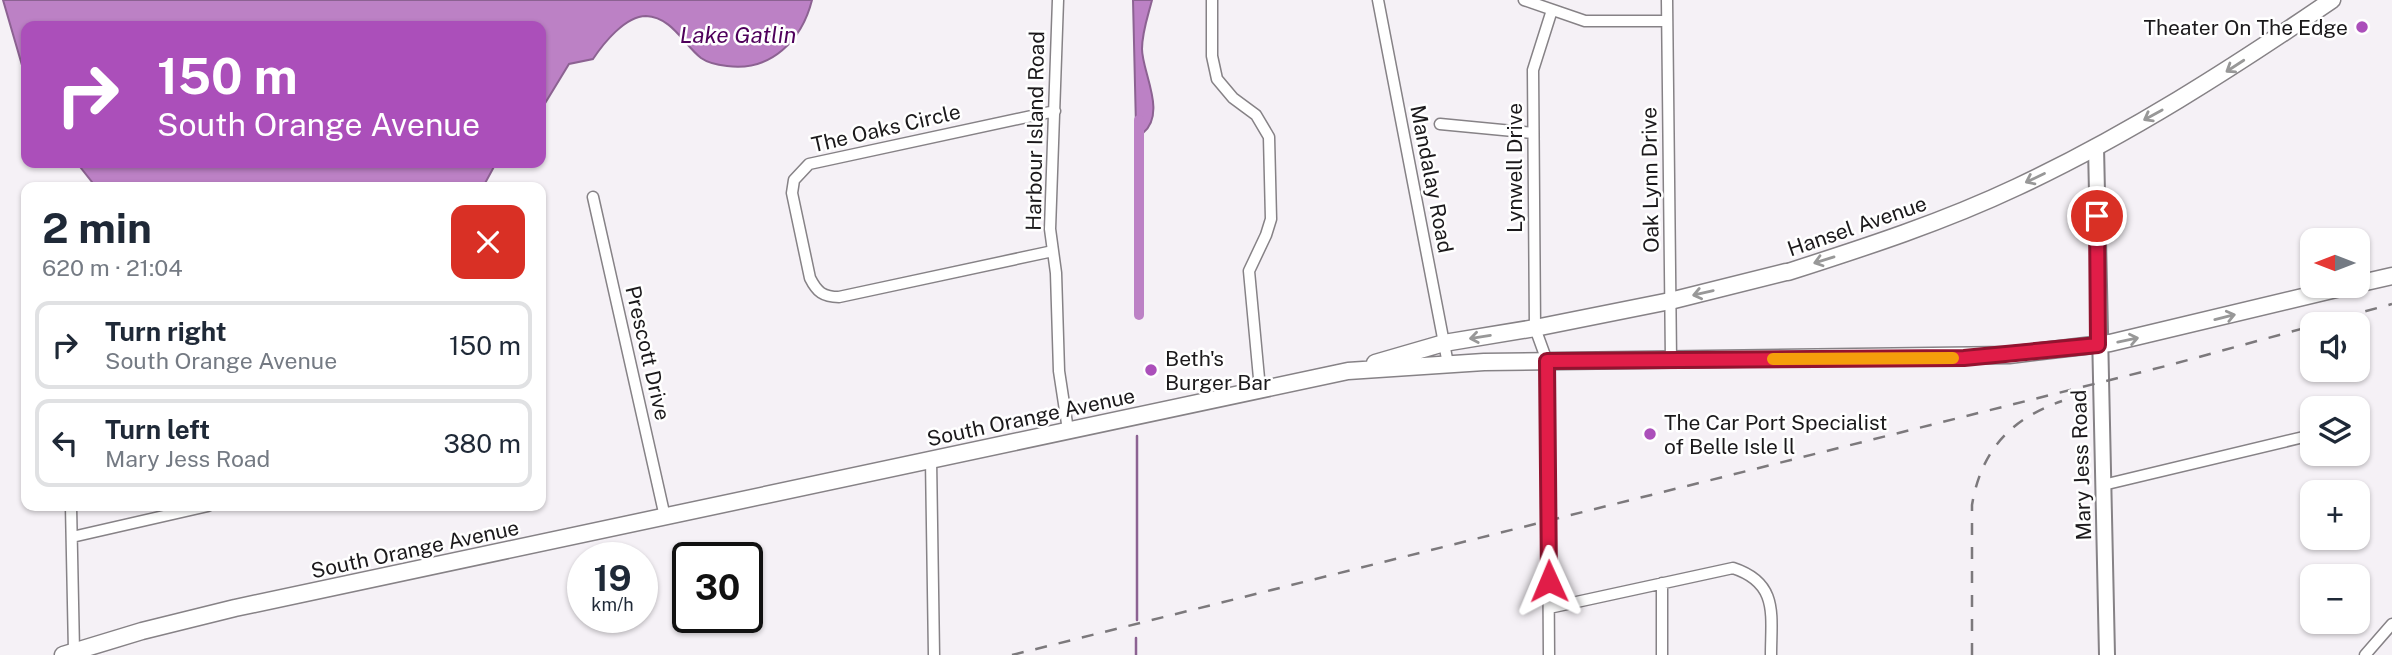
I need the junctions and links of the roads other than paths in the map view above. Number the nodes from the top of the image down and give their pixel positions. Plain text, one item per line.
1 (1058, 0) edge
2 (1212, 0) edge
3 (1378, 0) edge
4 (1524, 0) edge
5 (1667, 0) edge
6 (2332, 0) edge
7 (1552, 10) junction
8 (1667, 21) junction
9 (1055, 111) junction
10 (1440, 124) dead end
11 (1533, 133) junction
12 (2096, 147) junction
13 (593, 197) dead end
14 (1053, 250) junction
15 (2392, 275) edge
16 (2370, 281) edge
17 (2300, 298) edge
18 (1670, 301) junction
19 (1535, 328) junction
20 (1444, 342) junction
21 (2098, 345) junction
22 (1671, 360) junction
23 (1547, 361) junction
24 (1448, 365) junction
25 (1348, 370) junction
26 (1260, 389) junction
27 (1068, 430) junction
28 (2300, 438) edge
29 (932, 460) junction
30 (2103, 485) junction
31 (72, 511) edge
32 (186, 511) edge
33 (665, 517) junction
34 (72, 537) junction
35 (1662, 583) junction
36 (1549, 608) junction
37 (2392, 624) edge
38 (68, 653) edge
39 (934, 655) edge
40 (1549, 655) edge
41 (1662, 655) edge
42 (1771, 655) edge
43 (2107, 655) edge
44 (2365, 655) edge

1 - 9 street, Harbour Island Road
2 - 26 street
3 - 20 street, Mandalay Road
4 - 7 street
5 - 8 street, Oak Lynn Drive
6 -> 12 main road, Hansel Avenue
7 - 8 street
7 - 11 street, Lynwell Drive
8 - 18 street, Oak Lynn Drive
9 - 14 street, Harbour Island Road
9 - 14 street, The Oaks Circle
10 - 11 street
11 - 19 street, Lynwell Drive
12 -> 18 main road, Hansel Avenue
12 - 21 street, Mary Jess Road
13 - 33 street, Prescott Drive
14 - 27 street, Harbour Island Road
15 - 16 main road, South Orange Avenue
21 -> 17 main road, South Orange Avenue
18 - 19 main road, Hansel Avenue
18 - 22 street, Oak Lynn Drive
19 -> 20 main road, Hansel Avenue
19 - 23 street, Lynwell Drive
20 - 24 street, Mandalay Road
20 - 25 main road, Hansel Avenue
21 - 22 main road, South Orange Avenue
21 - 30 street, Mary Jess Road
22 - 23 main road, South Orange Avenue
23 - 24 main road, South Orange Avenue
23 - 36 street, Lynwell Drive
24 - 25 main road, South Orange Avenue
25 - 26 main road, South Orange Avenue
26 - 27 main road, South Orange Avenue
27 - 29 main road, South Orange Avenue
28 - 30 street
29 - 33 main road, South Orange Avenue
29 - 39 street
30 - 43 street, Mary Jess Road
31 - 34 street
32 - 34 street
33 - 38 main road, South Orange Avenue
34 - 38 street
35 - 36 street
35 - 41 street
35 - 42 street
36 - 40 street, Lynwell Drive
37 - 44 street

